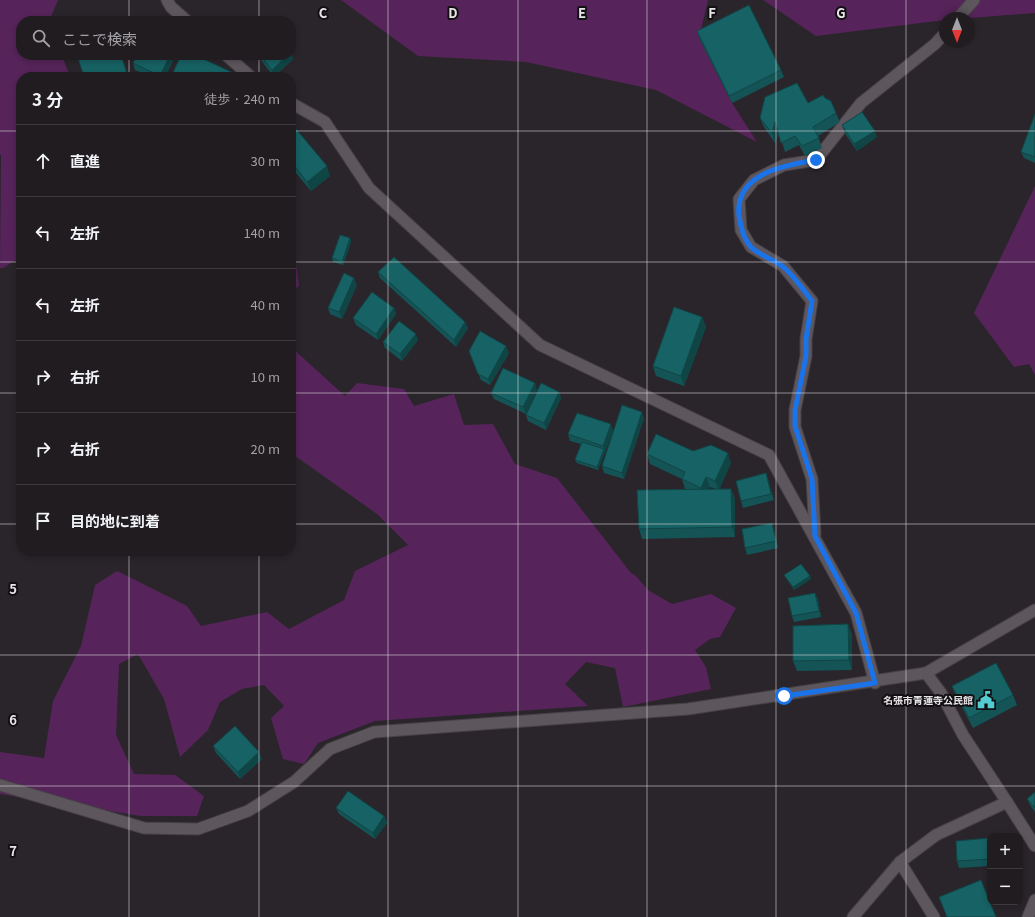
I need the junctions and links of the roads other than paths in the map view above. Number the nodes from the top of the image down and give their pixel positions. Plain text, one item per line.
1 (167, 0) edge
2 (974, 0) edge
3 (963, 12) edge
4 (181, 16) edge
5 (939, 40) edge
6 (232, 60) edge
7 (245, 72) edge
8 (296, 106) edge
9 (815, 536) junction
10 (1035, 610) edge
11 (926, 673) junction
12 (875, 683) junction
13 (0, 785) edge
14 (1007, 802) junction
15 (1035, 846) edge
16 (900, 862) junction
17 (1035, 900) edge
18 (853, 917) edge
19 (934, 917) edge
20 (1028, 917) edge

1 - 4 street
2 - 3 street
5 - 9 street
6 - 7 street
8 - 9 street
9 - 12 street
10 - 11 street
11 - 12 street
11 - 14 street
12 - 13 street
14 - 15 street
14 - 16 street
16 - 18 street
16 - 19 street
17 - 20 street

